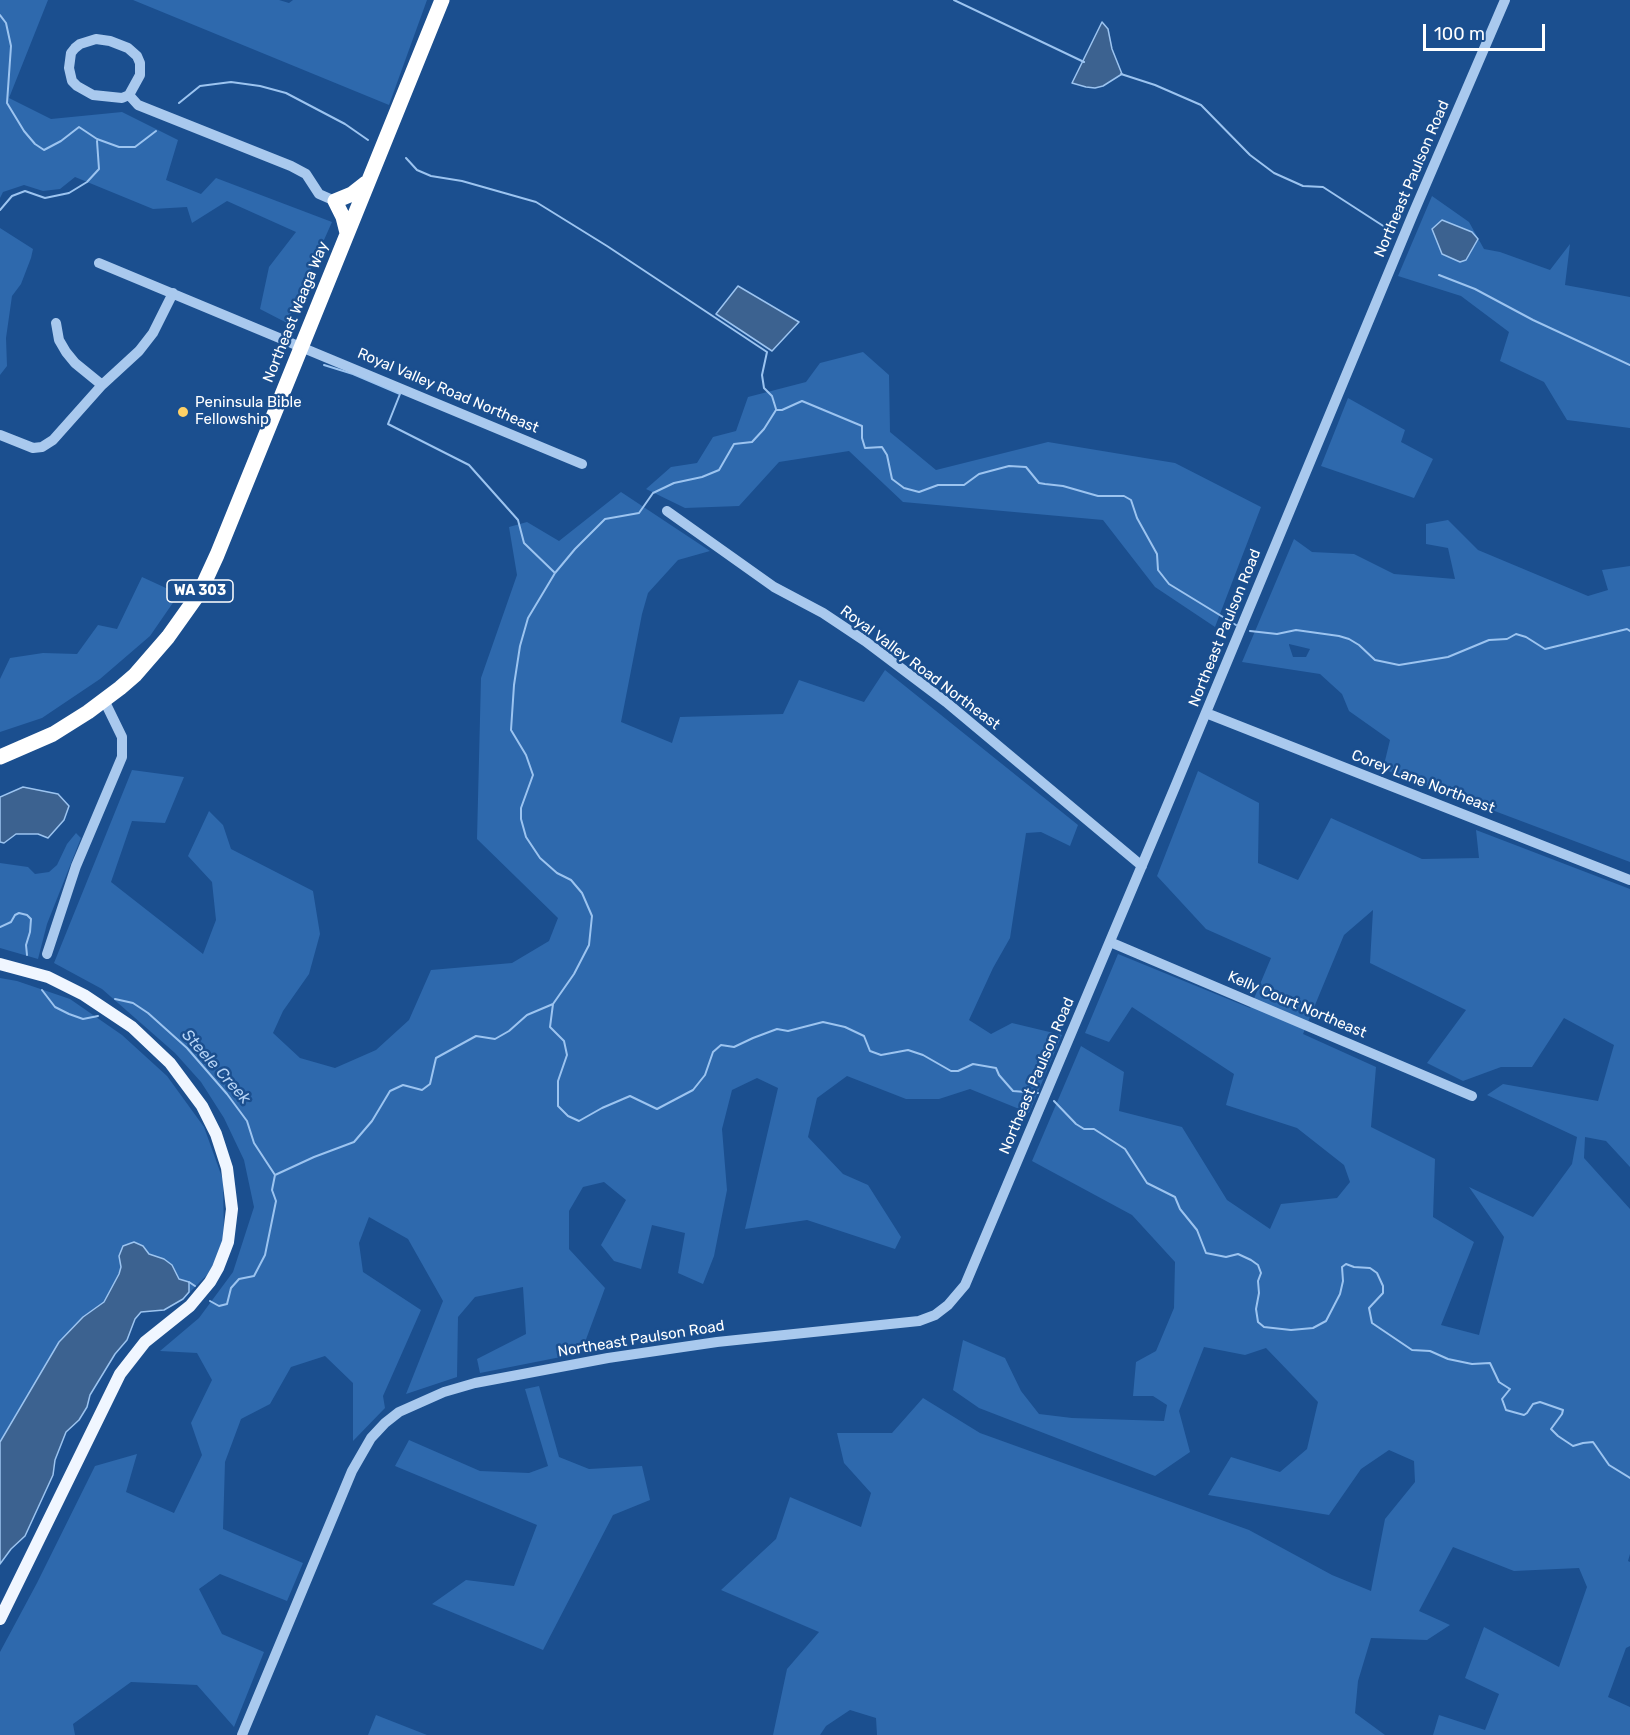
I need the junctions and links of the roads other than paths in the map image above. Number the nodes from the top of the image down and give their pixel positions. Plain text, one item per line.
1 (442, 0) edge
2 (1505, 0) edge
3 (129, 95) junction
4 (369, 179) junction
5 (335, 201) junction
6 (347, 233) junction
7 (99, 263) dead end
8 (173, 293) junction
9 (56, 323) dead end
10 (302, 346) junction
11 (102, 385) junction
12 (0, 435) edge
13 (582, 464) dead end
14 (668, 511) dead end
15 (104, 700) junction
16 (1206, 713) junction
17 (0, 757) edge
18 (1142, 866) junction
19 (1630, 880) edge
20 (1110, 942) junction
21 (47, 954) dead end
22 (0, 964) edge
23 (1472, 1096) dead end
24 (0, 1619) edge
25 (242, 1735) edge

1 - 4 highway, Northeast Waaga Way / WA 303
2 - 16 street, Northeast Paulson Road
3 - 3 street
3 - 5 street
4 - 5 highway
4 - 6 highway, Northeast Waaga Way / WA 303
5 - 6 highway
6 - 10 highway, Northeast Waaga Way / WA 303
7 - 8 street, Royal Valley Road Northeast
8 - 10 street, Royal Valley Road Northeast
8 - 11 street
9 - 11 street
10 - 13 street, Royal Valley Road Northeast
10 - 15 highway, Northeast Waaga Way / WA 303
11 - 12 street
14 - 18 street, Royal Valley Road Northeast
15 - 17 highway, Northeast Waaga Way / WA 303
15 - 21 street
16 - 18 street, Northeast Paulson Road
16 - 19 street, Corey Lane Northeast
18 - 20 street, Northeast Paulson Road
20 - 23 street, Kelly Court Northeast
20 - 25 street, Northeast Paulson Road
22 - 24 main road

